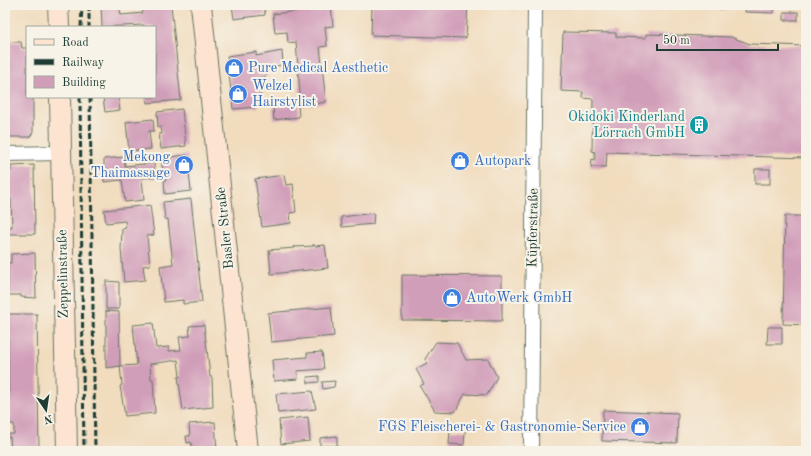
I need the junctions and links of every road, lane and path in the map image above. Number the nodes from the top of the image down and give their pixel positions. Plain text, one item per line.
1 (58, 5) edge
2 (201, 5) edge
3 (536, 5) edge
4 (720, 5) edge
5 (729, 5) edge
6 (58, 26) edge
7 (60, 98) edge
8 (60, 153) junction
9 (5, 154) edge
10 (67, 451) edge
11 (248, 451) edge
12 (531, 451) edge

1 - 6 main road
2 - 11 main road, Basler Straße
3 - 12 street, Küpferstraße
4 - 5 lane
7 - 8 main road, Zeppelinstraße
8 - 9 street
8 - 10 main road, Zeppelinstraße

